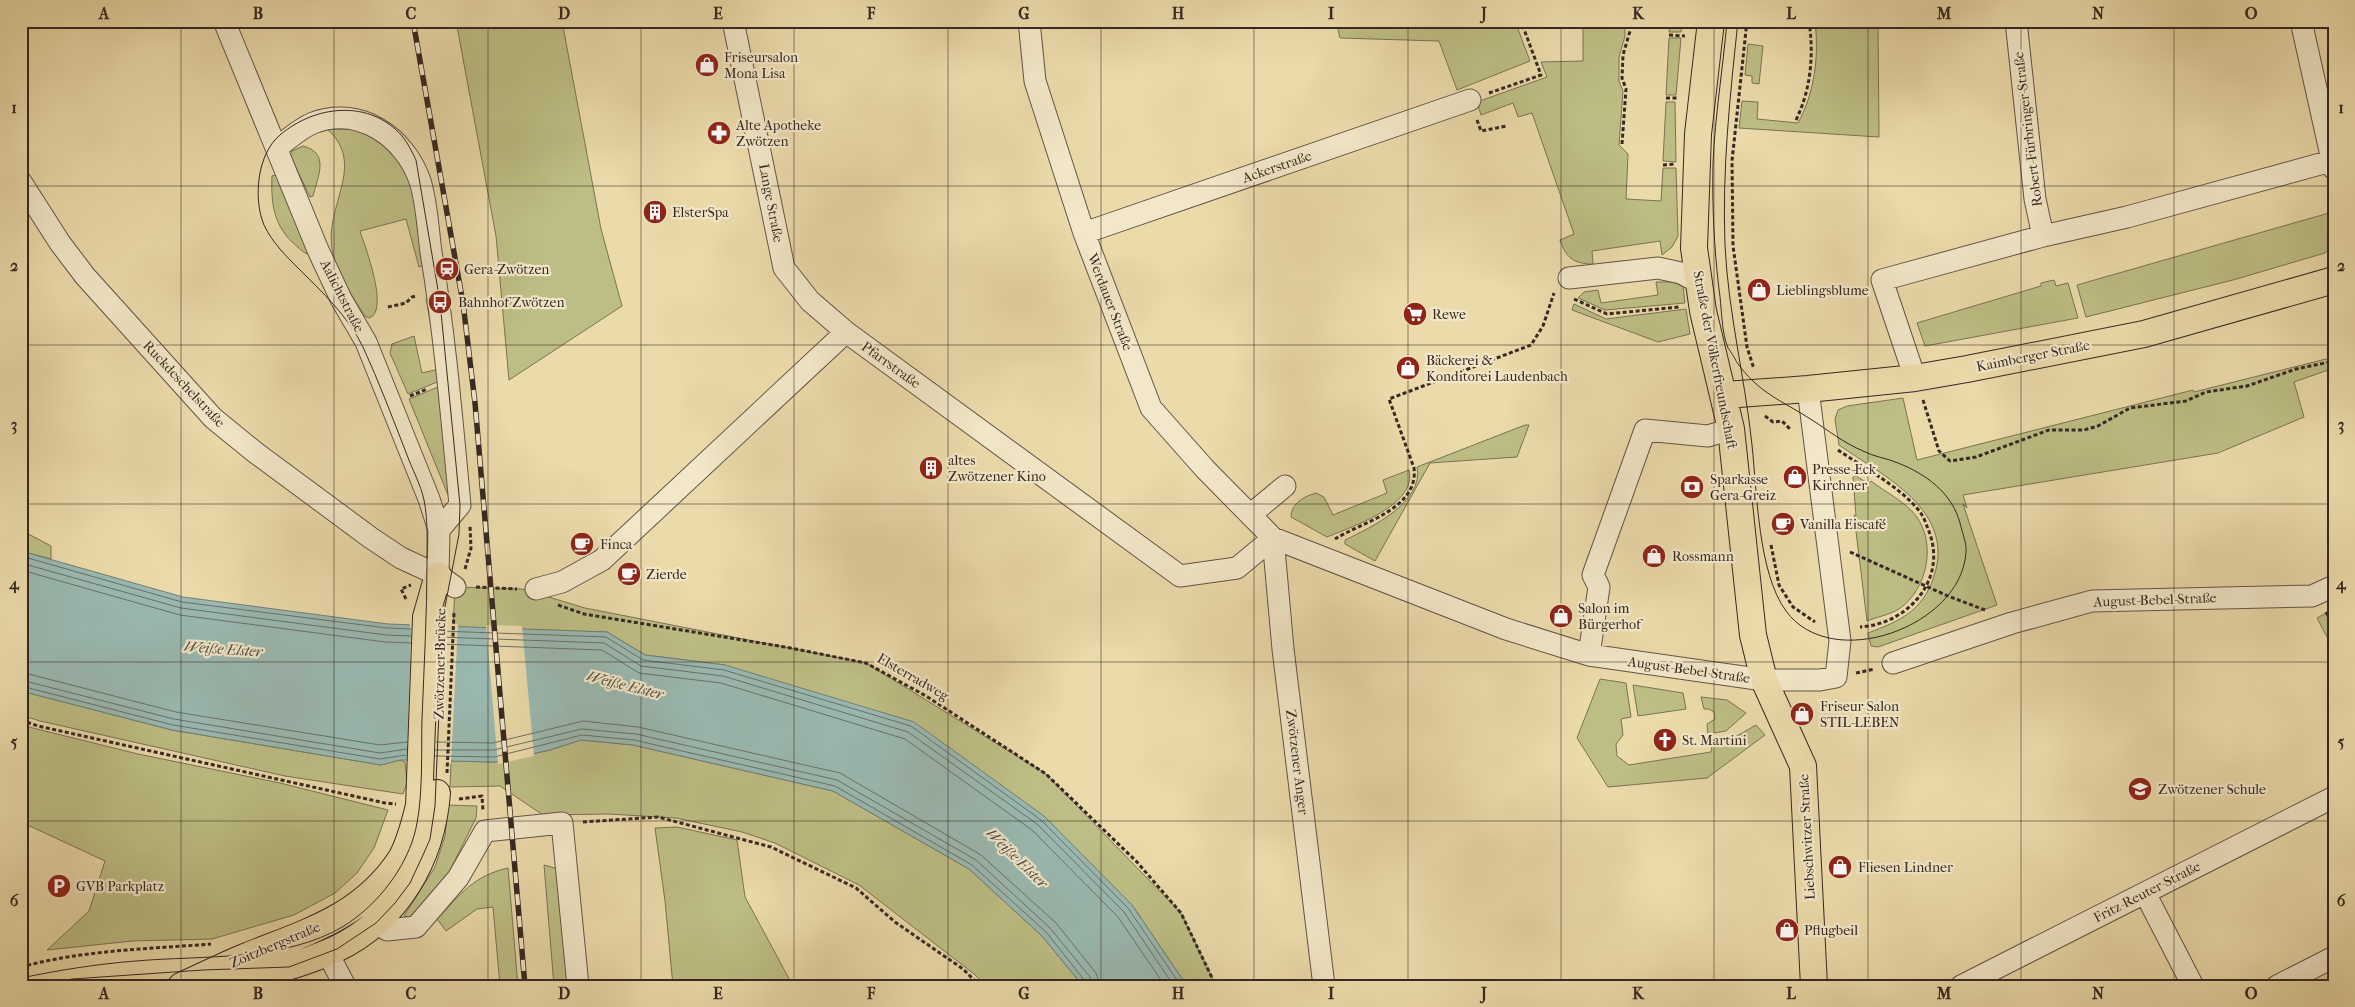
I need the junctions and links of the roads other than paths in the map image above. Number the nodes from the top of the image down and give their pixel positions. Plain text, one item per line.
1 (224, 21) edge
2 (733, 21) edge
3 (1029, 21) edge
4 (1711, 21) edge
5 (2016, 21) edge
6 (2301, 21) edge
7 (1470, 100) road end
8 (282, 144) dead end
9 (2333, 165) edge
10 (21, 182) edge
11 (1084, 234) junction
12 (2043, 236) junction
13 (1694, 248) junction
14 (1658, 268) junction
15 (2334, 280) edge
16 (1698, 282) junction
17 (1567, 290) road end
18 (846, 332) junction
19 (1914, 378) junction
20 (1808, 390) junction
21 (1725, 395) junction
22 (1731, 429) junction
23 (1285, 486) dead end
24 (1250, 515) junction
25 (438, 530) junction
26 (1273, 538) junction
27 (1745, 549) joint
28 (446, 581) junction
29 (2334, 586) edge
30 (536, 590) road end
31 (1589, 655) junction
32 (1893, 663) road end
33 (1764, 680) junction
34 (439, 791) junction
35 (2334, 797) edge
36 (2145, 893) junction
37 (376, 923) junction
38 (327, 952) junction
39 (2334, 957) edge
40 (220, 985) edge
41 (181, 986) edge
42 (345, 986) edge
43 (578, 986) edge
44 (1324, 986) edge
45 (1814, 986) edge
46 (1961, 986) edge
47 (2193, 986) edge
48 (2278, 986) edge

1 - 25 street, Aalichtstraße
2 - 18 street, Lange Straße
3 - 11 street, Werdauer Straße
4 - 13 main road, Straße der Völkerfreundschaft
5 - 12 street, Robert-Fürbringer-Straße
6 - 9 street
7 - 11 street, Ackerstraße
8 - 25 street
9 - 12 street
10 - 28 street, Ruckdeschelstraße
11 - 24 street, Werdauer Straße
12 - 19 street
13 - 14 street
13 - 16 main road, Straße der Völkerfreundschaft
14 - 16 street
14 - 17 street
15 - 19 main road, Kaimberger Straße
16 - 21 main road, Straße der Völkerfreundschaft
18 - 26 street, Pfarrstraße
18 - 30 street
19 - 20 main road, Kaimberger Straße
20 - 21 main road, Kaimberger Straße
20 - 33 street, August-Bebel-Straße
21 - 22 main road, Straße der Völkerfreundschaft
22 - 27 main road, Straße der Völkerfreundschaft
22 - 31 street
23 - 24 street
24 - 26 street, Werdauer Straße
25 - 28 street, Aalichtstraße
26 - 31 street, August-Bebel-Straße
26 - 44 street, Zwötzener Anger
27 - 33 main road, Liebschwitzer Straße
28 - 34 main road, Zwötzener Brücke
29 - 32 street, August-Bebel-Straße
31 - 33 street, August-Bebel-Straße
33 - 45 main road, Liebschwitzer Straße
34 - 37 main road, Zoitzbergstraße
34 - 41 main road, Zoitzbergstraße
35 - 36 street, Fritz-Reuter-Straße
36 - 46 street, Fritz-Reuter-Straße
36 - 47 street
37 - 38 main road, Zoitzbergstraße
37 - 43 street
38 - 40 main road, Zoitzbergstraße
38 - 42 street
39 - 48 street

